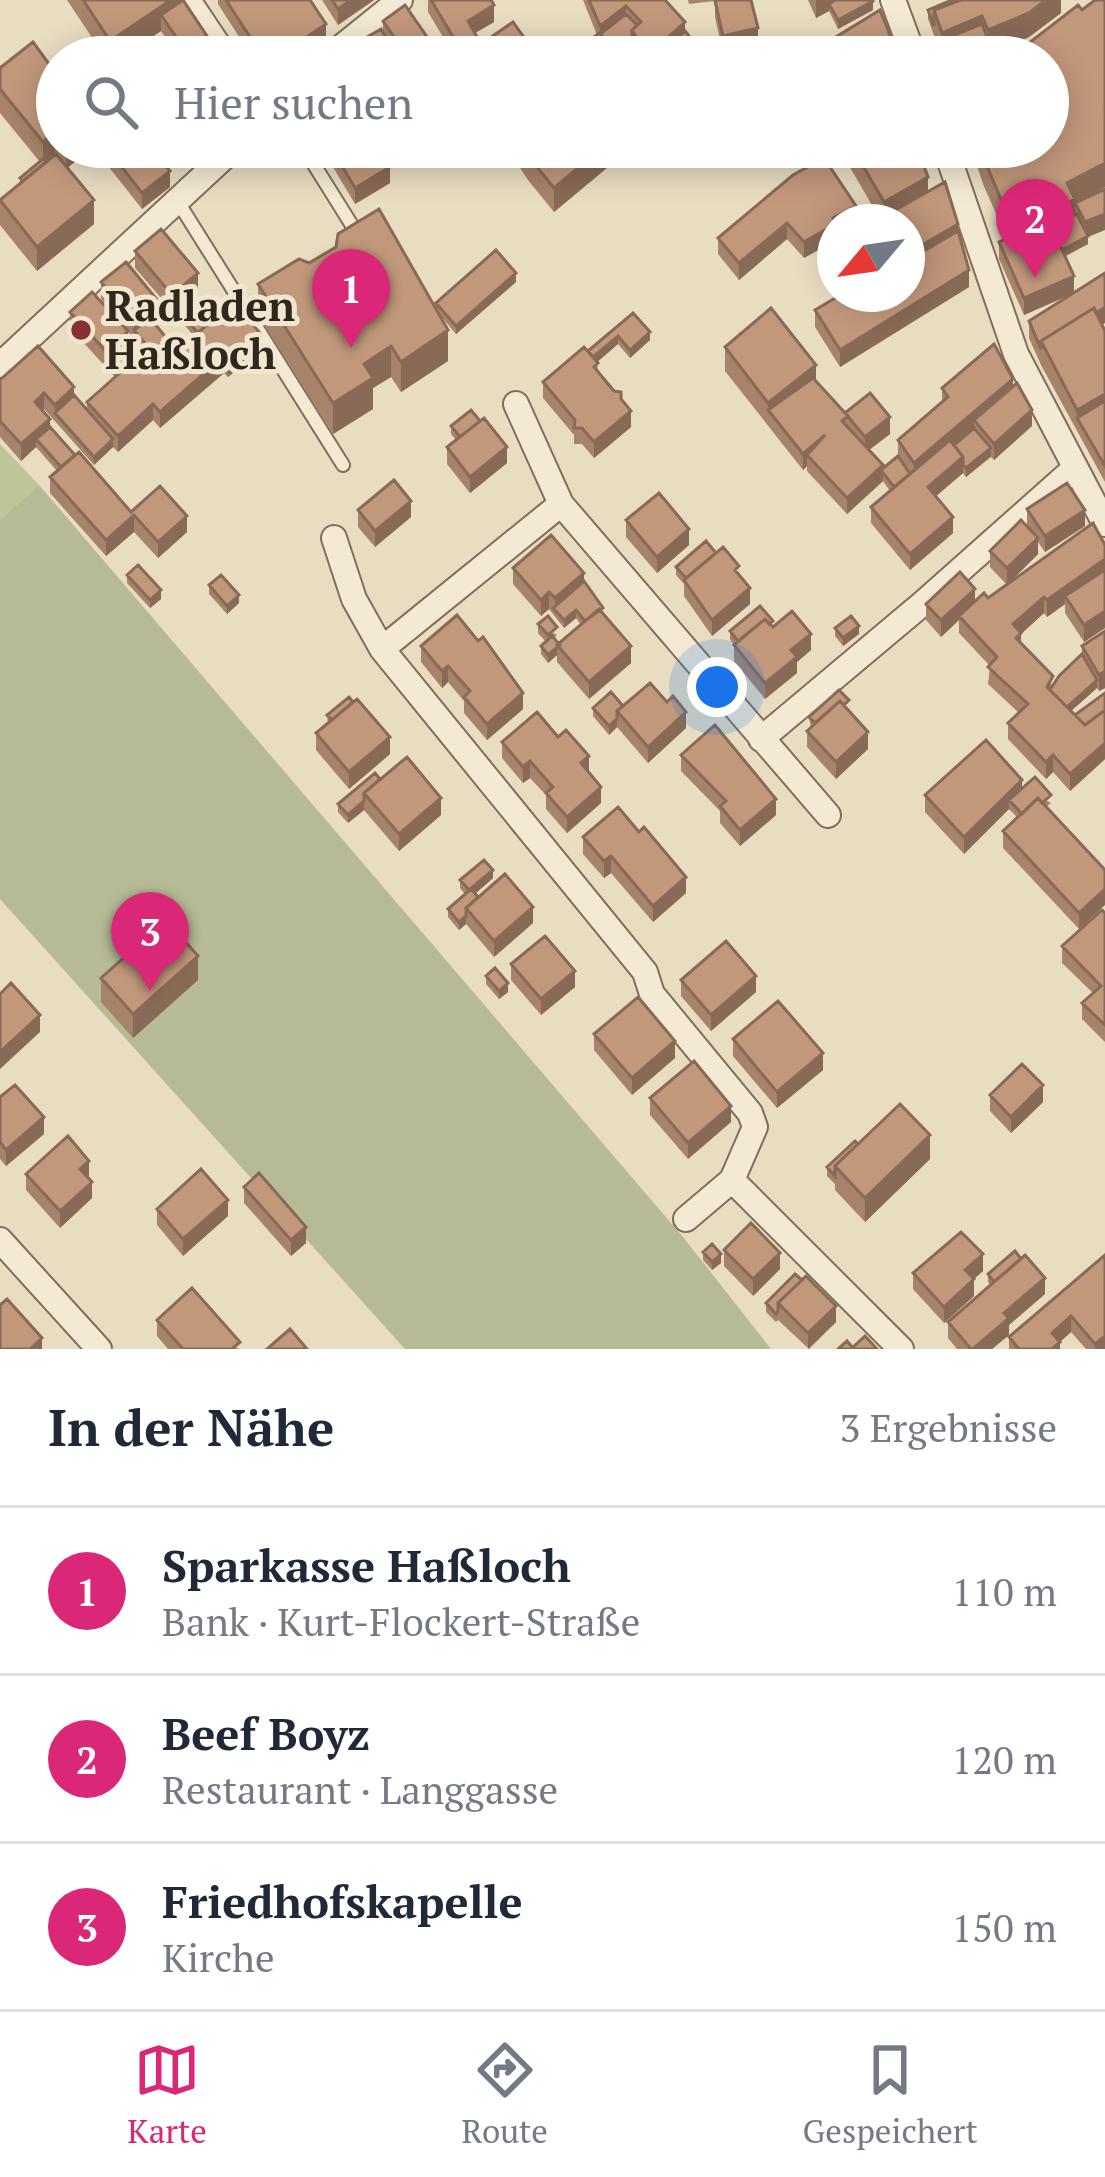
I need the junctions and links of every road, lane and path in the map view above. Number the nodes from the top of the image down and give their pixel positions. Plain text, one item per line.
1 (188, 0) edge
2 (400, 0) edge
3 (893, 0) edge
4 (212, 36) edge
5 (355, 36) edge
6 (906, 36) edge
7 (213, 168) edge
8 (316, 168) edge
9 (953, 168) edge
10 (178, 202) junction
11 (359, 236) edge
12 (0, 364) edge
13 (516, 404) dead end
14 (343, 465) dead end
15 (1074, 469) junction
16 (561, 504) junction
17 (1105, 524) edge
18 (334, 538) dead end
19 (382, 649) junction
20 (761, 739) junction
21 (829, 815) dead end
22 (732, 1180) junction
23 (686, 1220) dead end
24 (4, 1253) edge
25 (99, 1349) edge
26 (901, 1349) edge

1 - 4 street
2 - 5 street
3 - 6 street
7 - 10 street
8 - 11 lane
9 - 15 street
10 - 12 street
10 - 14 lane
13 - 16 street
15 - 17 street
15 - 20 street
16 - 19 street
16 - 20 street
18 - 19 street
19 - 22 street
20 - 21 street
22 - 23 street
22 - 26 street
24 - 25 street

